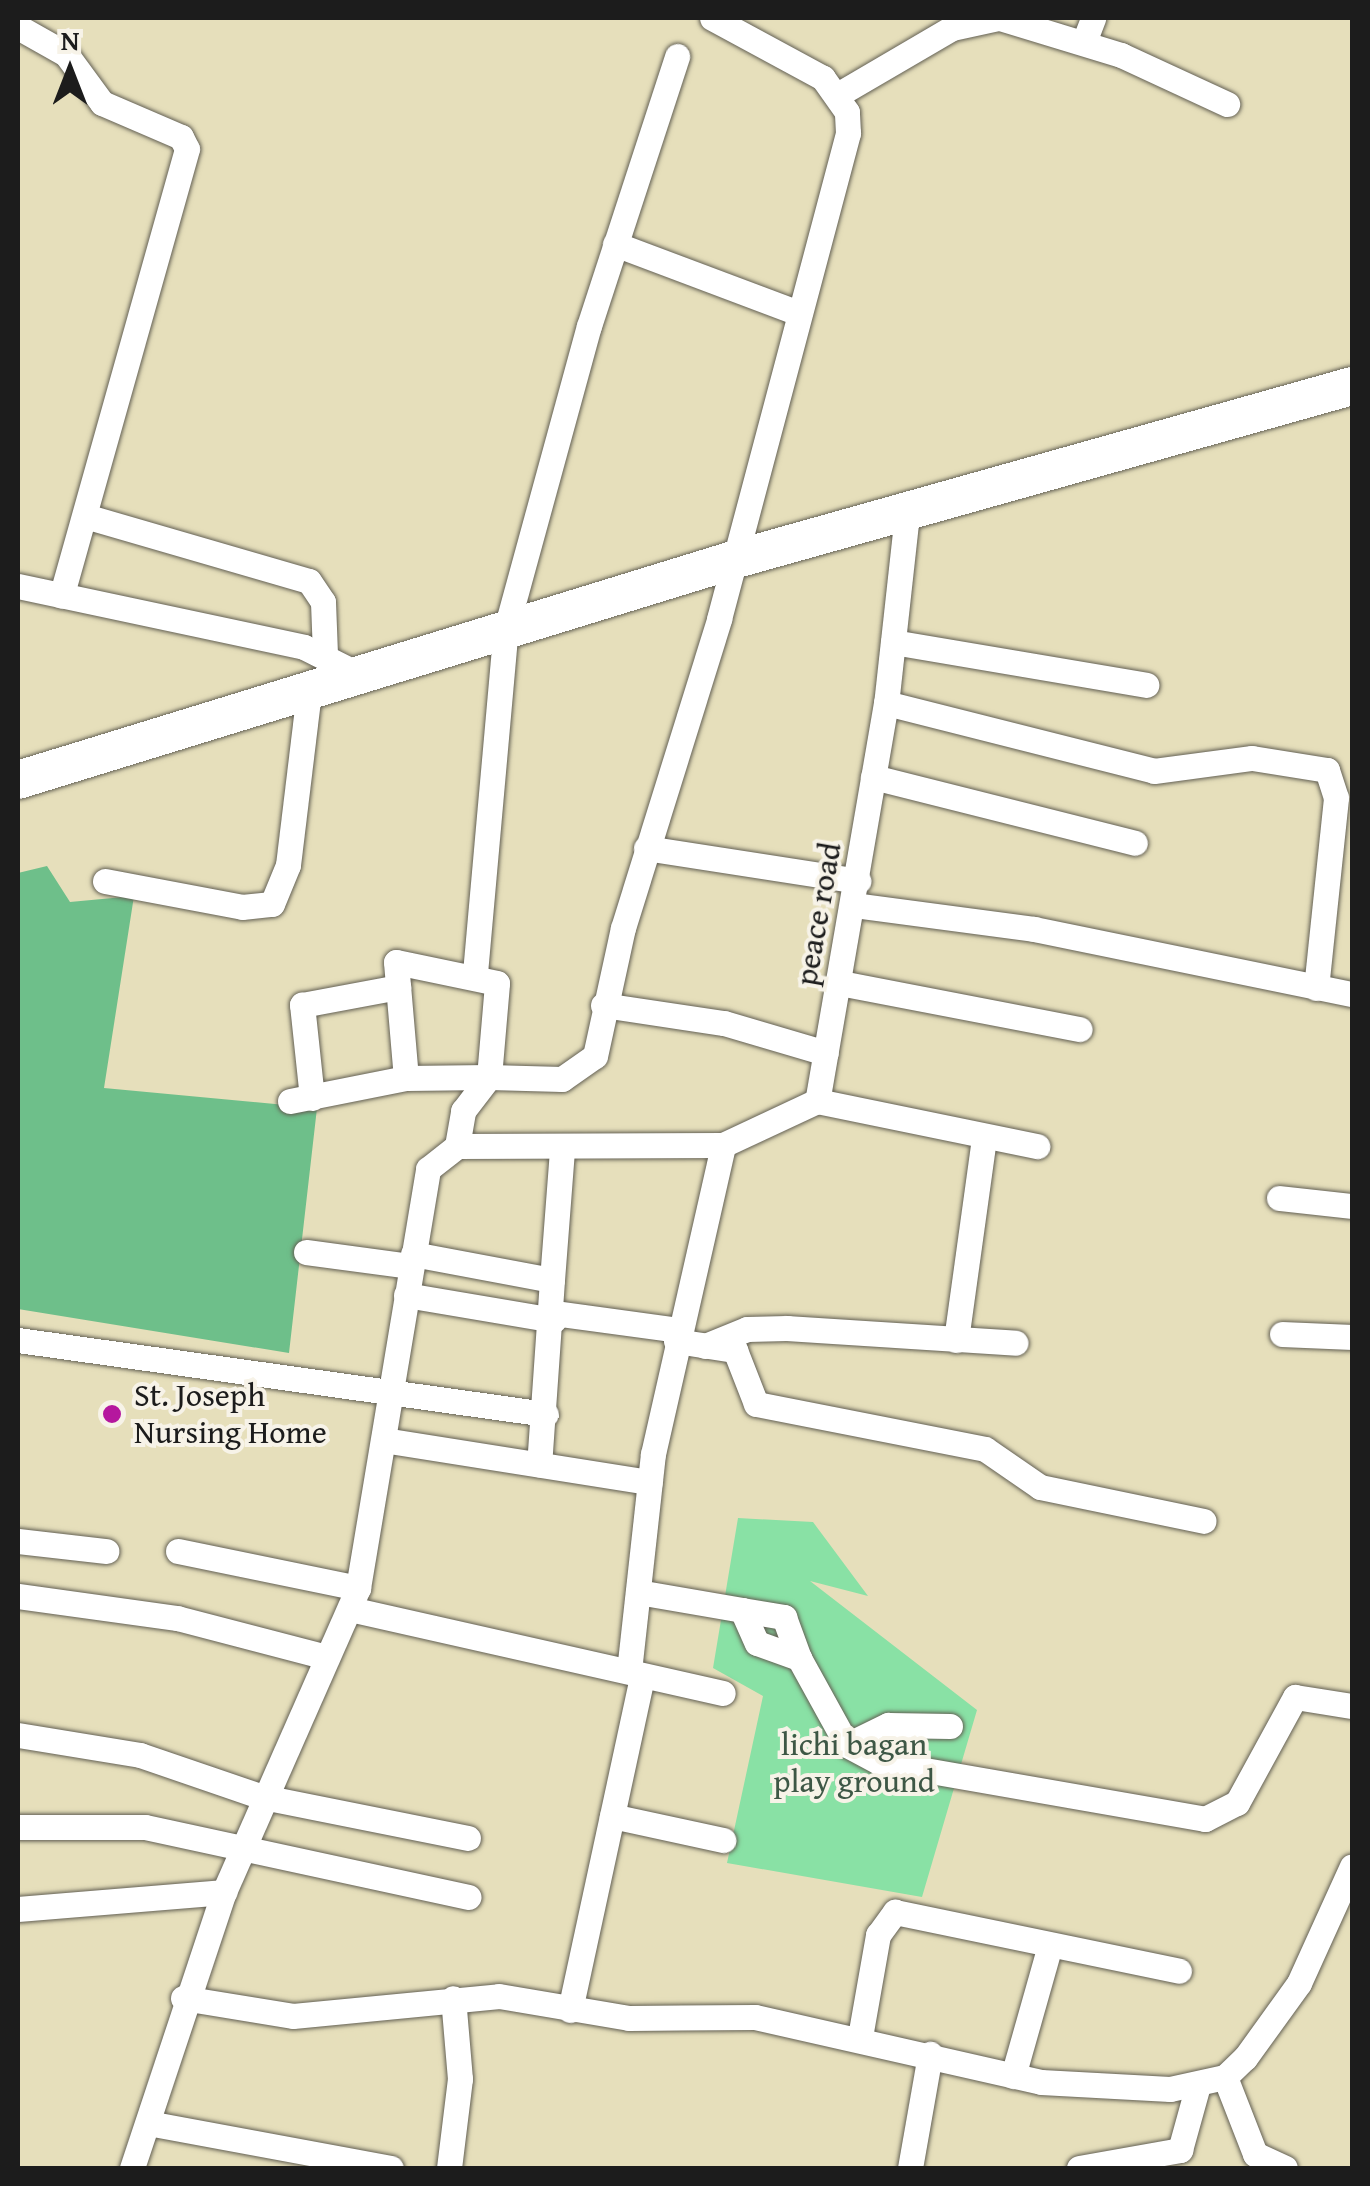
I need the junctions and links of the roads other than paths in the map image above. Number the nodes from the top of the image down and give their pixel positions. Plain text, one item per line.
1 (712, 18) edge
2 (999, 18) edge
3 (18, 27) edge
4 (1088, 30) edge
5 (677, 56) dead end
6 (838, 94) junction
7 (1227, 104) dead end
8 (615, 244) junction
9 (800, 313) junction
10 (1352, 386) edge
11 (907, 514) junction
12 (85, 516) junction
13 (733, 560) junction
14 (18, 586) edge
15 (62, 596) junction
16 (506, 629) junction
17 (893, 642) junction
18 (325, 655) junction
19 (360, 676) junction
20 (1146, 685) dead end
21 (309, 692) junction
22 (886, 703) junction
23 (873, 777) junction
24 (18, 780) edge
25 (1135, 842) dead end
26 (646, 848) junction
27 (104, 882) dead end
28 (856, 893) junction
29 (475, 974) junction
30 (840, 984) junction
31 (398, 987) junction
32 (1316, 988) junction
33 (1352, 994) edge
34 (603, 1005) junction
35 (1080, 1029) dead end
36 (826, 1053) junction
37 (489, 1077) junction
38 (406, 1078) junction
39 (816, 1101) junction
40 (984, 1137) junction
41 (723, 1145) junction
42 (458, 1146) junction
43 (1037, 1146) dead end
44 (562, 1151) junction
45 (1279, 1198) dead end
46 (1352, 1206) edge
47 (306, 1252) dead end
48 (412, 1260) junction
49 (552, 1280) junction
50 (406, 1295) junction
51 (554, 1317) junction
52 (1282, 1334) dead end
53 (677, 1335) junction
54 (1352, 1338) edge
55 (18, 1340) edge
56 (956, 1340) junction
57 (1016, 1343) dead end
58 (705, 1346) junction
59 (391, 1391) junction
60 (546, 1414) junction
61 (384, 1440) junction
62 (539, 1465) junction
63 (650, 1482) junction
64 (1204, 1521) dead end
65 (18, 1541) edge
66 (106, 1551) dead end
67 (178, 1551) dead end
68 (638, 1592) junction
69 (18, 1596) edge
70 (354, 1599) junction
71 (323, 1656) junction
72 (636, 1673) junction
73 (723, 1693) dead end
74 (1352, 1706) edge
75 (950, 1726) dead end
76 (18, 1735) edge
77 (847, 1745) junction
78 (263, 1797) junction
79 (612, 1816) junction
80 (18, 1827) edge
81 (468, 1838) dead end
82 (723, 1840) dead end
83 (241, 1850) junction
84 (1352, 1867) edge
85 (224, 1892) junction
86 (468, 1898) dead end
87 (18, 1909) edge
88 (1050, 1945) junction
89 (1178, 1971) dead end
90 (183, 1998) junction
91 (453, 1998) junction
92 (570, 2010) junction
93 (860, 2037) junction
94 (930, 2054) junction
95 (1012, 2076) junction
96 (1226, 2077) junction
97 (1198, 2085) junction
98 (148, 2123) junction
99 (132, 2168) edge
100 (392, 2168) edge
101 (449, 2168) edge
102 (910, 2168) edge
103 (1080, 2168) edge
104 (1284, 2168) edge

1 - 6 street
2 - 4 street
2 - 6 street
3 - 12 street
4 - 7 street
5 - 8 street
6 - 9 street
8 - 9 street
8 - 16 street
9 - 13 street
10 - 11 main road
11 - 13 main road
11 - 17 street, peace road
12 - 15 street
12 - 18 street
13 - 16 main road
13 - 26 street
14 - 15 street
15 - 18 street
16 - 19 main road
16 - 29 street
17 - 20 street
17 - 22 street, peace road
18 - 19 street
19 - 21 main road
21 - 24 main road
21 - 27 street
22 - 23 street, peace road
22 - 32 street
23 - 25 street
23 - 28 street, peace road
26 - 28 street
26 - 34 street
28 - 30 street, peace road
28 - 32 street
29 - 31 street
29 - 37 street
30 - 35 street
30 - 36 street, peace road
31 - 38 street
31 - 38 street
32 - 33 street
34 - 36 street
34 - 37 street
36 - 39 street, peace road
37 - 38 street
37 - 42 street
39 - 40 street
39 - 41 street
40 - 43 street
40 - 56 street
41 - 44 street
41 - 53 street
42 - 44 street
42 - 48 street
44 - 49 street
45 - 46 street
47 - 48 street
48 - 49 street
48 - 50 street
49 - 51 street
50 - 51 street
50 - 59 street
51 - 53 street
51 - 60 street
52 - 54 street
53 - 58 street
53 - 63 street
55 - 59 street
56 - 57 street
56 - 58 street
58 - 64 street
59 - 60 street
59 - 61 street
60 - 62 street
61 - 62 street
61 - 70 street
62 - 63 street
63 - 68 street
65 - 66 street
67 - 70 street
68 - 72 street
68 - 77 street
69 - 71 street
70 - 71 street
70 - 72 street
71 - 78 street
72 - 73 street
72 - 79 street
74 - 77 street
75 - 77 street
76 - 78 street
78 - 81 street
78 - 83 street
79 - 82 street
79 - 92 street
80 - 83 street
83 - 85 street
83 - 86 street
84 - 96 street
85 - 87 street
85 - 90 street
88 - 89 street
88 - 93 street
88 - 95 street
90 - 91 street
90 - 98 street
91 - 92 street
91 - 101 street
92 - 93 street
93 - 94 street
94 - 95 street
94 - 102 street
95 - 97 street
96 - 97 street
96 - 104 street
97 - 103 street
98 - 99 street
98 - 100 street

